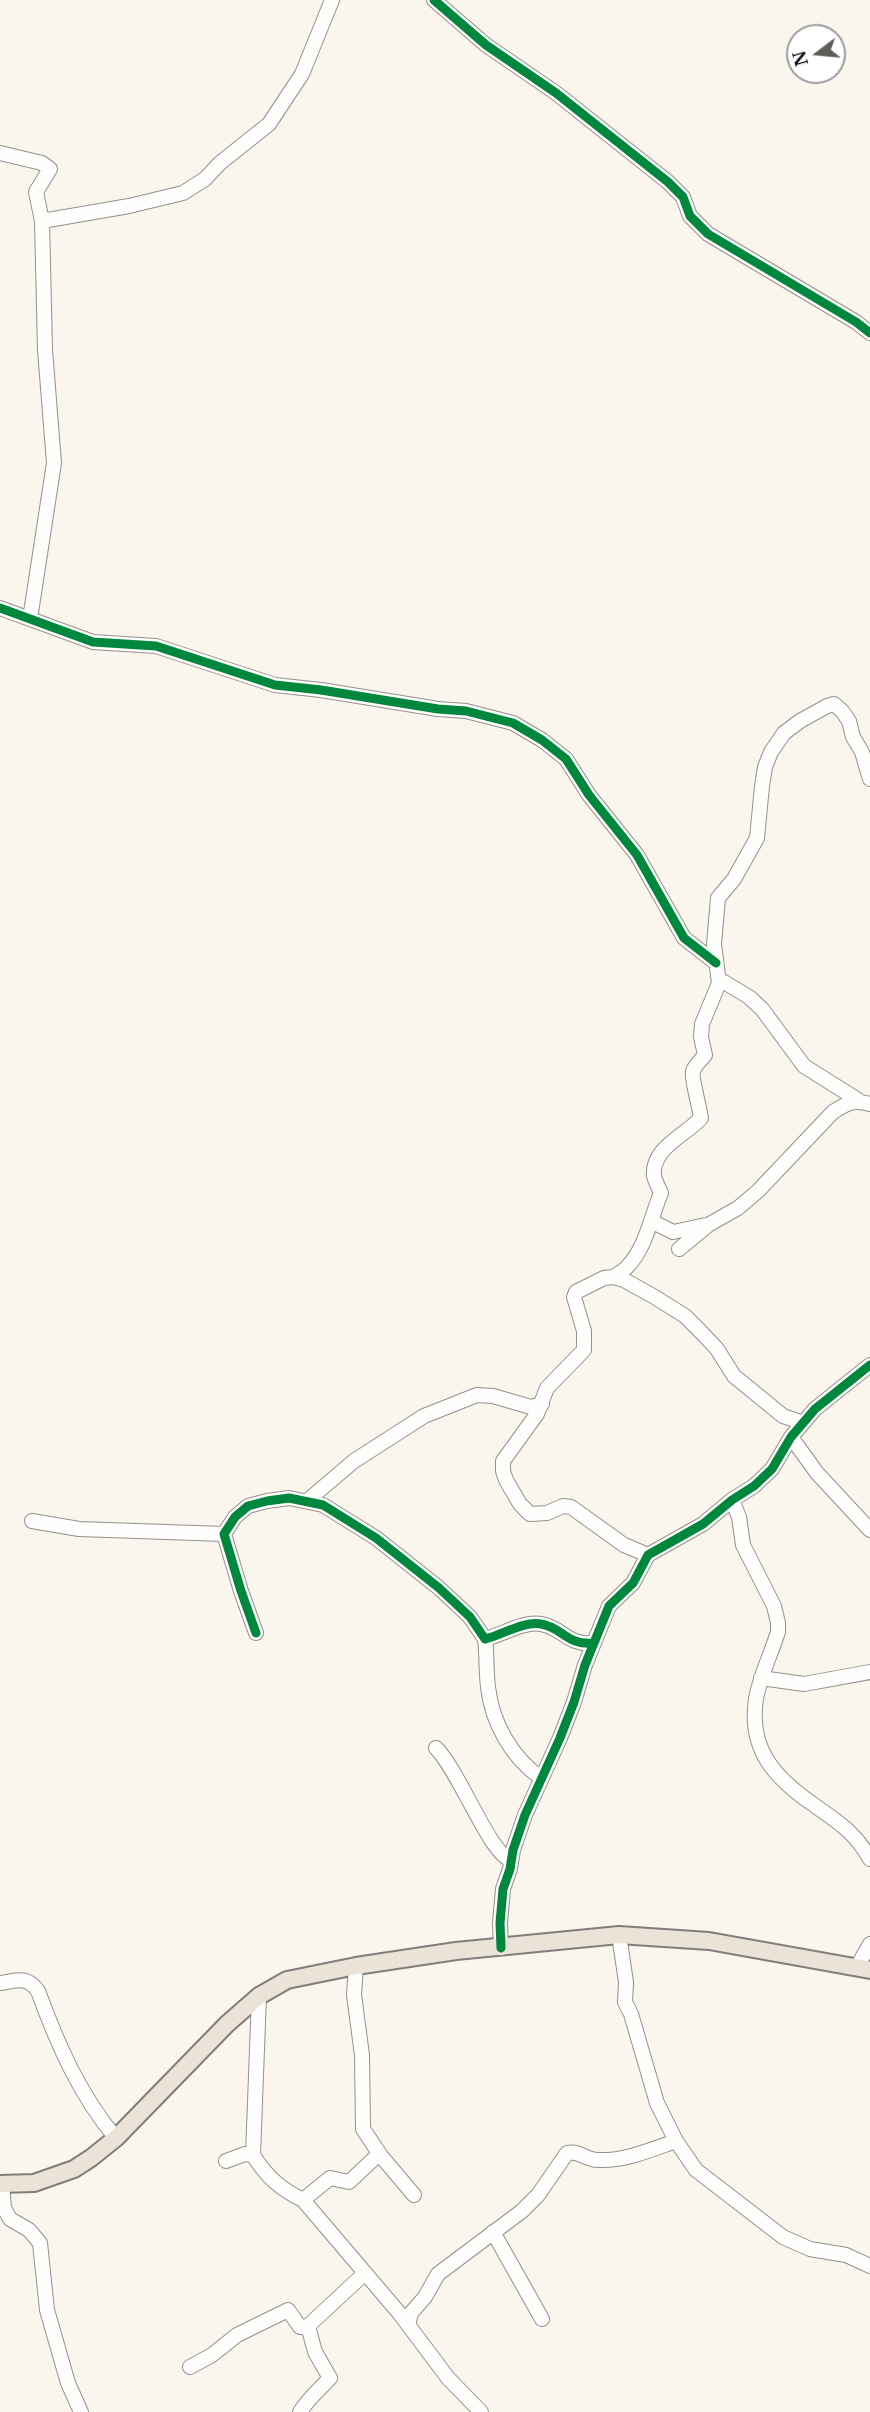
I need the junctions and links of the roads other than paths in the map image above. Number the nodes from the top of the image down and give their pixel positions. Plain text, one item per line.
1 (332, 0) edge
2 (434, 0) edge
3 (0, 153) edge
4 (42, 221) junction
5 (870, 333) edge
6 (0, 608) edge
7 (30, 619) junction
8 (870, 779) edge
9 (716, 963) junction
10 (719, 983) junction
11 (864, 1102) edge
12 (651, 1221) junction
13 (708, 1225) junction
14 (679, 1249) dead end
15 (613, 1277) junction
16 (870, 1365) edge
17 (542, 1404) junction
18 (803, 1423) junction
19 (791, 1437) junction
20 (732, 1500) junction
21 (307, 1501) junction
22 (32, 1521) dead end
23 (870, 1530) edge
24 (224, 1534) junction
25 (648, 1555) junction
26 (256, 1633) dead end
27 (485, 1639) junction
28 (594, 1643) junction
29 (870, 1672) edge
30 (761, 1678) junction
31 (436, 1748) dead end
32 (542, 1778) junction
33 (513, 1850) junction
34 (870, 1859) edge
35 (619, 1935) junction
36 (870, 1944) edge
37 (501, 1947) junction
38 (356, 1966) junction
39 (863, 1969) edge
40 (0, 1983) edge
41 (260, 1996) junction
42 (116, 2138) junction
43 (675, 2141) junction
44 (380, 2154) junction
45 (253, 2155) junction
46 (226, 2161) dead end
47 (1, 2184) edge
48 (414, 2195) dead end
49 (303, 2200) junction
50 (493, 2232) junction
51 (870, 2266) edge
52 (365, 2272) junction
53 (542, 2319) dead end
54 (408, 2325) junction
55 (308, 2326) junction
56 (190, 2367) dead end
57 (81, 2412) edge
58 (300, 2412) edge
59 (481, 2412) edge

1 - 4 street
2 - 5 street
3 - 4 street
4 - 7 street
6 - 7 street
7 - 9 street
8 - 9 street
9 - 10 street
10 - 11 street
10 - 12 street
11 - 13 street
12 - 13 street
12 - 15 street
13 - 14 street
15 - 17 street
15 - 18 street
16 - 18 street
17 - 21 street
17 - 25 street
18 - 19 street
19 - 20 street
19 - 23 street
20 - 25 street
20 - 30 street
21 - 24 street
21 - 27 street
22 - 24 street
24 - 26 street
25 - 28 street
27 - 28 street
27 - 32 street
28 - 32 street
29 - 30 street
30 - 34 street
31 - 33 street
32 - 33 street
33 - 37 street
35 - 37 main road
35 - 39 main road
35 - 43 street
36 - 39 street
37 - 38 main road
38 - 41 main road
38 - 44 street
40 - 42 street
41 - 42 main road
41 - 45 street
42 - 47 main road
43 - 50 street
43 - 51 street
44 - 48 street
44 - 49 street
45 - 46 street
45 - 49 street
47 - 57 street
49 - 52 street
50 - 53 street
50 - 54 street
52 - 54 street
52 - 55 street
54 - 59 street
55 - 56 street
55 - 58 street

